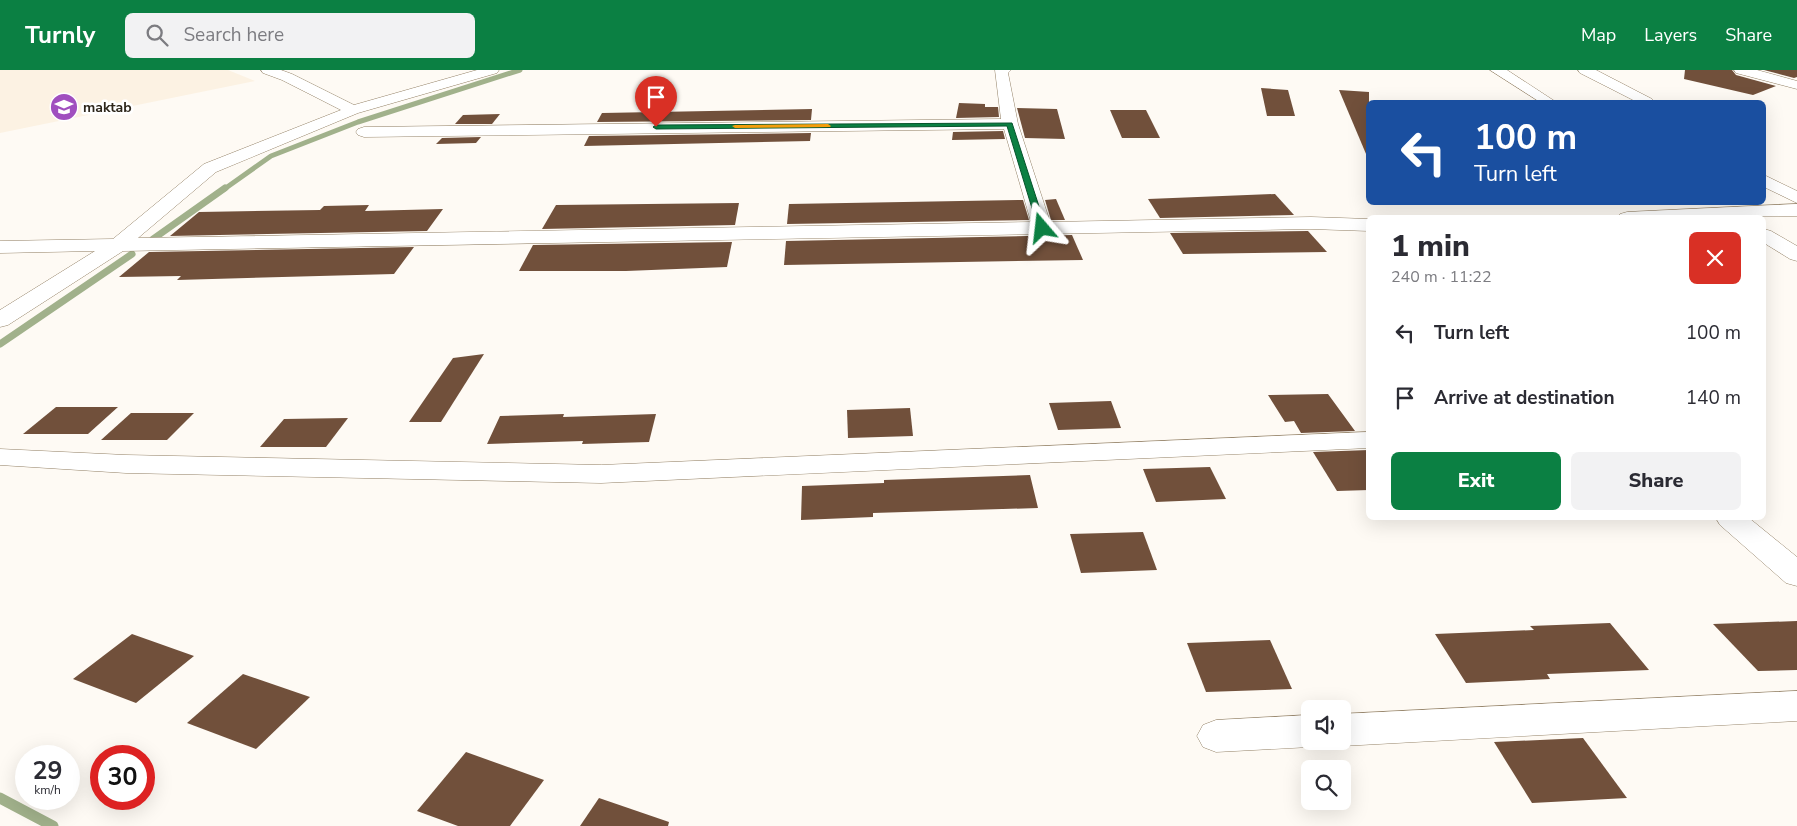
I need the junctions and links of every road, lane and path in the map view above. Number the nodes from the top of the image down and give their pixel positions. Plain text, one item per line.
1 (268, 70) edge
2 (301, 70) edge
3 (492, 70) edge
4 (1004, 70) edge
5 (1497, 70) edge
6 (1585, 70) edge
7 (1742, 70) edge
8 (1570, 74) dead end
9 (287, 77) junction
10 (1797, 85) edge
11 (1546, 100) edge
12 (1618, 100) edge
13 (1643, 100) edge
14 (353, 110) junction
15 (1010, 124) junction
16 (364, 132) dead end
17 (1766, 164) edge
18 (1797, 180) edge
19 (1766, 181) edge
20 (1797, 198) edge
21 (1715, 205) edge
22 (1797, 210) edge
23 (1731, 215) edge
24 (1366, 225) edge
25 (1042, 228) junction
26 (1766, 236) edge
27 (117, 246) junction
28 (0, 247) edge
29 (1797, 255) edge
30 (0, 320) edge
31 (1366, 440) edge
32 (0, 457) edge
33 (1733, 520) edge
34 (1797, 575) edge
35 (1797, 706) edge
36 (1351, 730) edge
37 (1301, 731) edge
38 (1216, 736) dead end

1 - 9 street
2 - 9 street
3 - 14 street
4 - 15 street
5 - 11 street
6 - 13 street
7 - 10 street
8 - 12 street
9 - 14 street
14 - 27 street
15 - 16 street
15 - 25 street
17 - 18 street
19 - 20 street
21 - 23 street
22 - 23 street
24 - 25 street
25 - 27 street
26 - 29 street
27 - 28 street
27 - 30 street
31 - 32 street
33 - 34 street
35 - 36 street
37 - 38 street

